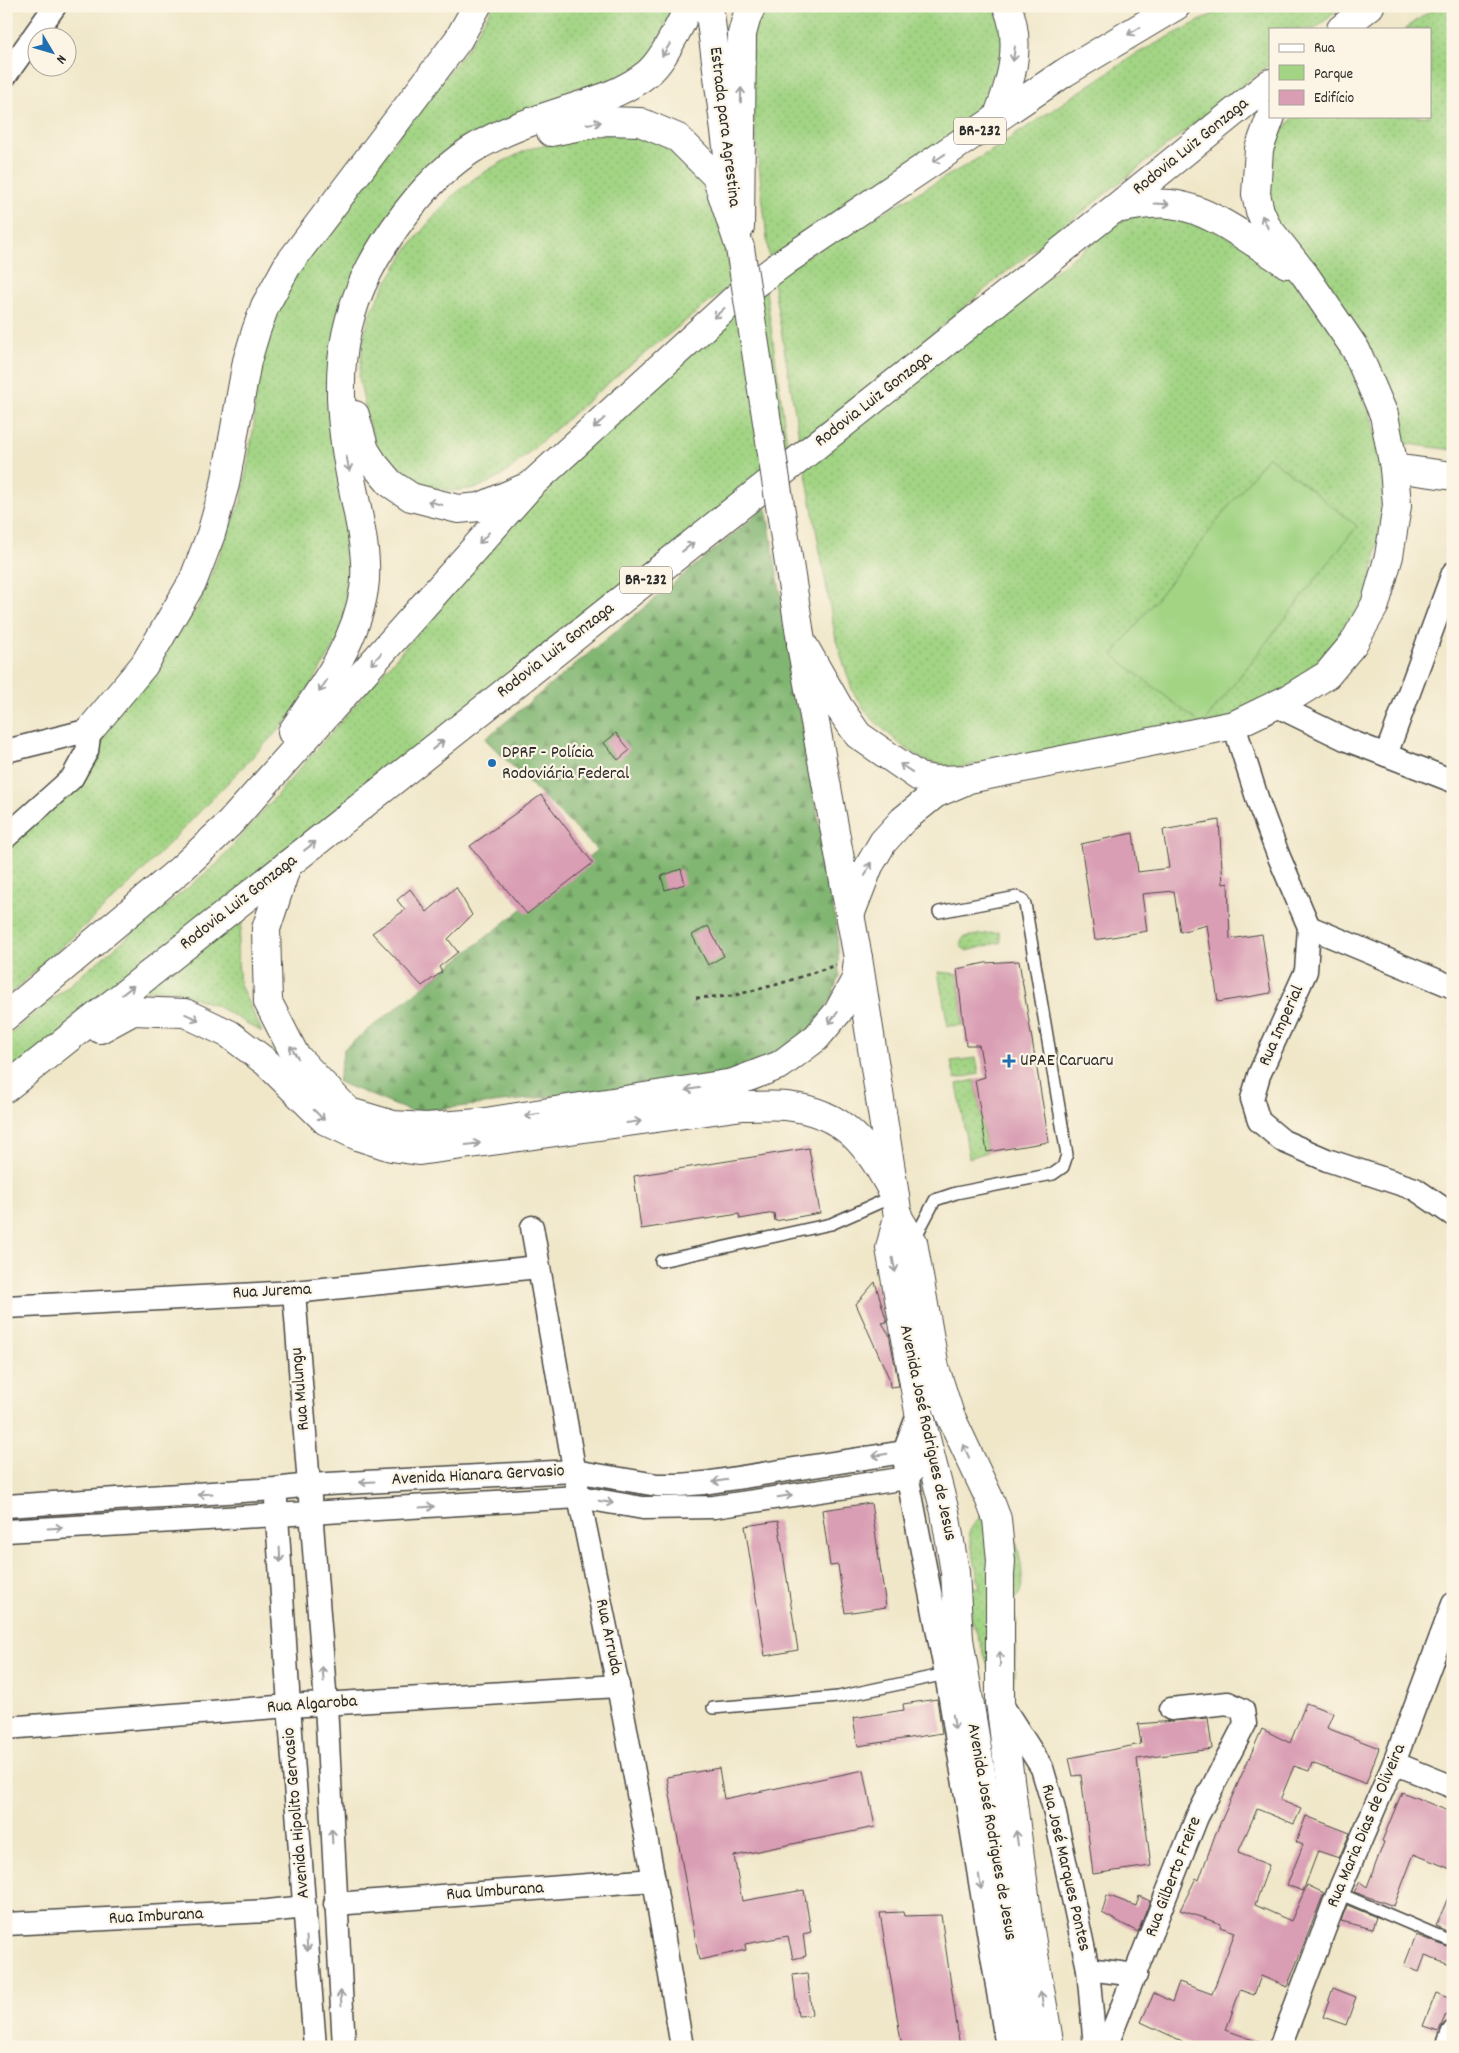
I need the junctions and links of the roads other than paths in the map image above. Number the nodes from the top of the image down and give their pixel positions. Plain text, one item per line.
1 (55, 6) edge
2 (477, 6) edge
3 (687, 6) edge
4 (709, 6) edge
5 (752, 6) edge
6 (1007, 6) edge
7 (1176, 6) edge
8 (1370, 6) edge
9 (1342, 28) edge
10 (6, 75) edge
11 (1269, 84) edge
12 (1270, 118) edge
13 (996, 120) junction
14 (1114, 210) junction
15 (740, 248) junction
16 (1305, 275) junction
17 (1394, 468) junction
18 (1453, 476) edge
19 (531, 485) junction
20 (1453, 573) edge
21 (1447, 605) edge
22 (801, 641) junction
23 (1275, 705) junction
24 (1234, 725) junction
25 (90, 730) junction
26 (6, 751) edge
27 (1386, 755) junction
28 (969, 779) junction
29 (1453, 781) edge
30 (229, 824) junction
31 (6, 837) edge
32 (287, 865) junction
33 (939, 912) dead end
34 (850, 915) junction
35 (1309, 928) junction
36 (858, 958) junction
37 (1453, 987) edge
38 (6, 1016) edge
39 (14, 1082) edge
40 (896, 1207) junction
41 (1453, 1215) edge
42 (532, 1227) dead end
43 (913, 1242) junction
44 (661, 1261) dead end
45 (538, 1267) junction
46 (294, 1292) junction
47 (6, 1307) edge
48 (917, 1452) junction
49 (574, 1471) junction
50 (907, 1478) junction
51 (309, 1485) junction
52 (275, 1489) junction
53 (579, 1497) junction
54 (989, 1498) junction
55 (6, 1506) edge
56 (944, 1512) junction
57 (311, 1514) junction
58 (277, 1516) junction
59 (6, 1531) edge
60 (955, 1572) junction
61 (1000, 1576) junction
62 (1453, 1604) edge
63 (959, 1639) junction
64 (946, 1674) junction
65 (618, 1686) junction
66 (1000, 1702) junction
67 (326, 1704) junction
68 (289, 1706) junction
69 (713, 1708) dead end
70 (1171, 1709) dead end
71 (6, 1728) edge
72 (1394, 1763) junction
73 (1453, 1787) edge
74 (654, 1880) junction
75 (1338, 1893) junction
76 (335, 1904) junction
77 (305, 1907) junction
78 (6, 1924) edge
79 (1453, 1942) edge
80 (1088, 1969) junction
81 (1136, 1975) junction
82 (1453, 2032) edge
83 (315, 2047) edge
84 (344, 2047) edge
85 (682, 2047) edge
86 (1007, 2047) edge
87 (1026, 2047) edge
88 (1050, 2047) edge
89 (1095, 2047) edge
90 (1106, 2047) edge
91 (1280, 2047) edge
92 (1447, 2047) edge

1 - 10 street
2 - 25 main road
3 -> 30 main road
4 - 15 main road, Estrada para Agrestina
15 -> 5 main road
6 -> 13 main road
7 -> 13 main road, BR-232
8 - 9 main road
11 - 14 main road, Rodovia Luiz Gonzaga / BR-232
16 -> 12 main road
13 -> 19 main road, BR-232
14 -> 16 main road
32 -> 14 main road, Rodovia Luiz Gonzaga / BR-232
19 -> 15 main road
15 - 22 main road, bridge
16 - 17 main road
17 - 18 main road
17 - 23 main road
19 -> 30 main road, BR-232
20 - 21 street
21 - 27 street
28 -> 22 main road
22 - 34 main road
23 - 24 main road
23 - 27 street
24 - 28 main road
24 - 35 street, Rua Imperial
25 - 26 street
25 - 31 street
27 - 29 street
34 -> 28 main road
30 - 38 main road, BR-232
36 -> 32 main road
39 -> 32 main road, Rodovia Luiz Gonzaga / BR-232
33 - 43 lane
34 - 36 main road
35 - 37 street
35 - 41 street, Rua Imperial
36 - 40 main road
39 -> 40 main road
40 - 43 main road, Avenida José Rodrigues de Jesus
40 - 44 lane
40 -> 48 main road, Avenida José Rodrigues de Jesus
42 - 45 street, Rua Arruda
54 -> 43 main road, Avenida José Rodrigues de Jesus
45 - 46 street, Rua Jurema
45 - 49 street, Rua Arruda
46 - 47 street, Rua Jurema
46 - 51 street, Rua Mulungu
48 -> 49 street, Avenida Hianara Gervasio
48 - 50 street
48 - 56 main road, Avenida José Rodrigues de Jesus
49 -> 51 street, Avenida Hianara Gervasio
49 - 53 street, Rua Arruda
53 -> 50 street, Avenida Hianara Gervasio
50 - 64 street
51 - 52 street, Avenida Hianara Gervasio
51 - 57 street, Rua Mulungu
52 -> 55 street, Avenida Hianara Gervasio
52 - 58 street, Avenida Hipolito Gervasio
57 -> 53 street, Avenida Hianara Gervasio
53 - 65 street, Rua Arruda
54 - 56 main road
54 - 61 main road, Avenida José Rodrigues de Jesus
56 - 60 main road, Avenida José Rodrigues de Jesus
57 - 58 street, Avenida Hianara Gervasio
67 -> 57 street, Rua Mulungu
59 -> 58 street, Avenida Hianara Gervasio
58 -> 68 street, Avenida Hipolito Gervasio
60 - 61 main road
60 - 63 main road, Avenida José Rodrigues de Jesus
66 -> 61 main road, Avenida José Rodrigues de Jesus
62 - 72 street, Rua Maria Dias de Oliveira
63 - 64 lane
63 - 87 main road, Avenida José Rodrigues de Jesus
64 - 69 lane
64 -> 86 street
65 - 67 street, Rua Algaroba
65 - 74 street, Rua Arruda
66 - 80 street, Rua José Marques Pontes
88 -> 66 main road, Avenida José Rodrigues de Jesus
67 - 68 street, Rua Algaroba
76 -> 67 street, Rua Mulungu
68 - 71 street, Rua Algaroba
68 - 77 street, Avenida Hipolito Gervasio
70 - 81 street, Rua Gilberto Freire
72 - 73 street
72 - 75 street, Rua Maria Dias de Oliveira
74 - 76 street, Rua Umburana
74 - 85 street, Rua Arruda
75 - 79 lane
75 - 91 street, Rua Maria Dias de Oliveira
84 -> 76 street, Rua Mulungu
77 - 78 street, Rua Imburana
77 -> 83 street, Avenida Hipolito Gervasio
80 - 81 street
80 - 89 street, Rua José Marques Pontes
81 - 90 street, Rua Gilberto Freire
82 - 92 street

